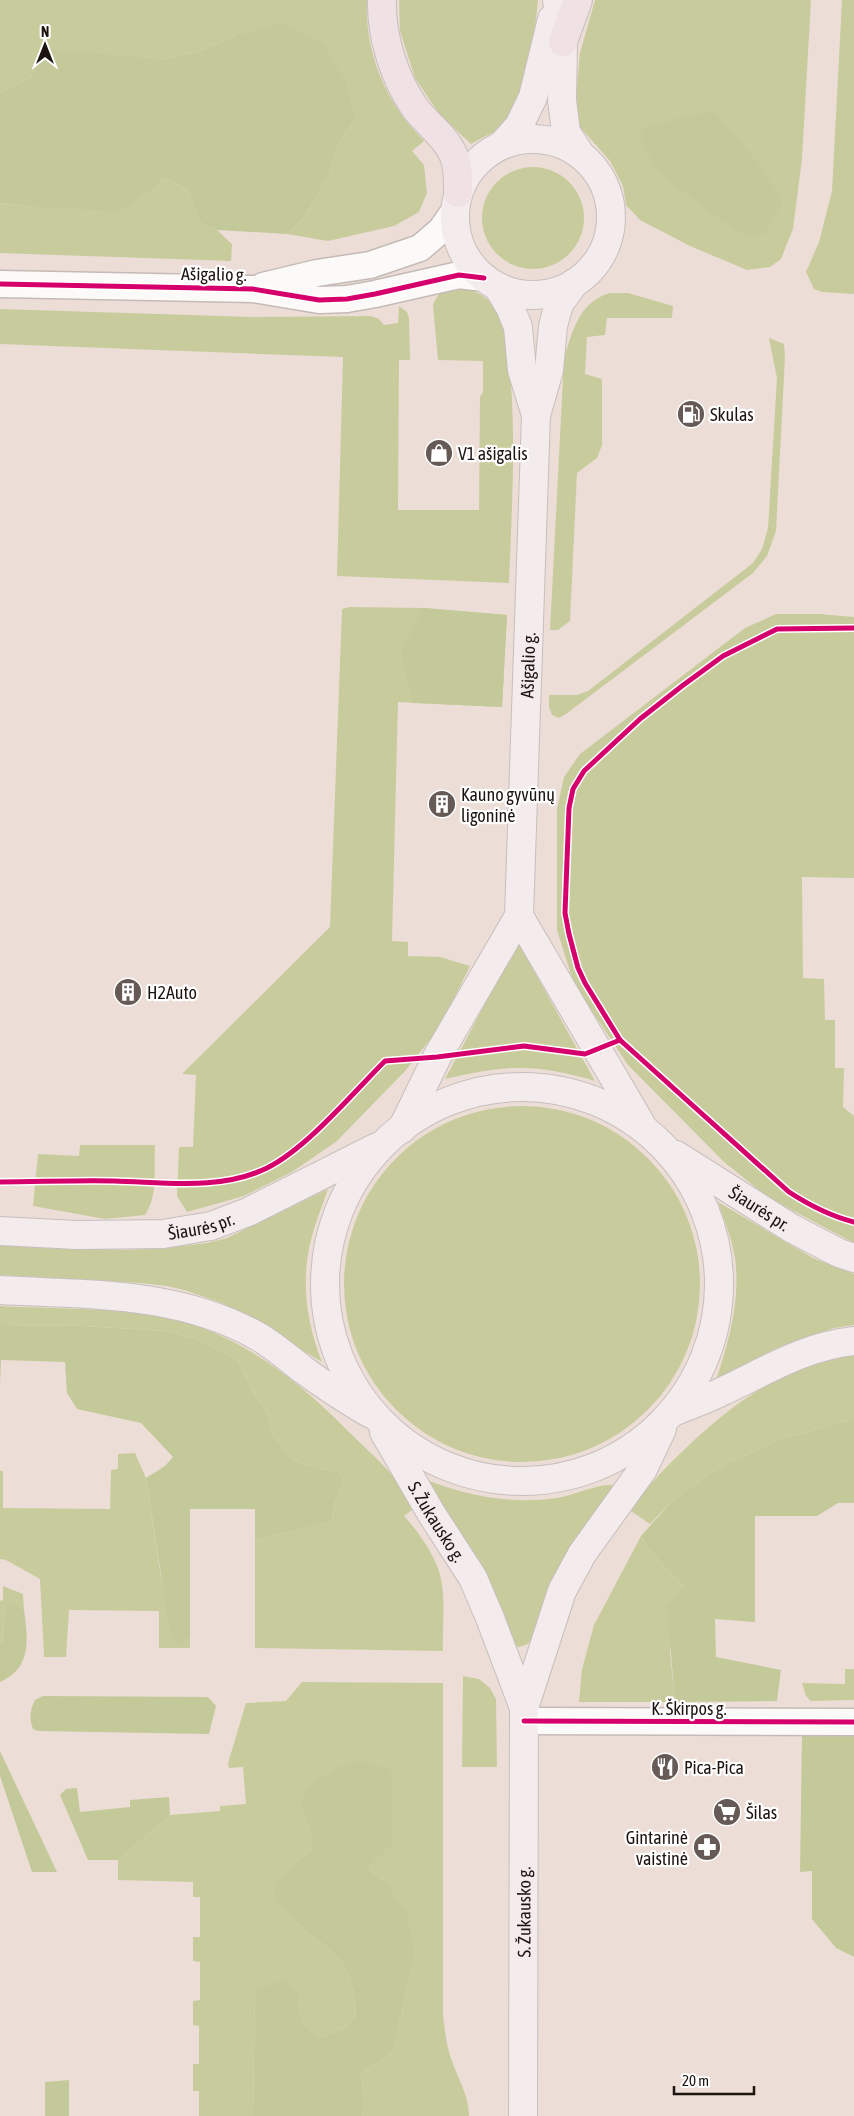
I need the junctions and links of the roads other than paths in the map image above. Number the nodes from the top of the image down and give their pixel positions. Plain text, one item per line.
1 (382, 0) edge
2 (556, 0) edge
3 (578, 0) edge
4 (563, 42) junction
5 (503, 144) junction
6 (580, 154) junction
7 (456, 201) junction
8 (491, 282) junction
9 (574, 283) junction
10 (0, 284) edge
11 (253, 288) junction
12 (536, 415) junction
13 (519, 916) junction
14 (645, 1130) junction
15 (393, 1136) junction
16 (669, 1150) junction
17 (0, 1231) edge
18 (854, 1258) edge
19 (0, 1290) edge
20 (854, 1341) edge
21 (375, 1417) junction
22 (669, 1417) junction
23 (524, 1714) junction
24 (854, 1722) edge
25 (523, 2116) edge

1 - 7 highway
2 - 4 main road
2 - 5 main road
3 - 4 highway
4 - 6 main road
5 - 6 main road
5 - 7 main road
6 - 9 main road
7 - 8 main road
7 - 11 street, Ašigalio g.
8 - 9 main road
8 - 11 street, Ašigalio g.
8 - 12 main road, Ašigalio g.
9 - 12 main road, Ašigalio g.
10 - 11 street, Ašigalio g.
12 - 13 main road, Ašigalio g.
13 - 14 main road
13 - 15 main road, Ašigalio g.
14 - 15 main road
14 - 16 main road
15 - 17 main road, Šiaurės pr.
15 - 21 main road, S. Žukausko g.
16 - 18 main road, Šiaurės pr.
16 - 22 main road
19 - 21 main road
20 - 22 main road
21 - 22 main road
21 - 23 main road, S. Žukausko g.
22 - 23 main road, S. Žukausko g.
23 - 24 street, K. Škirpos g.
23 - 25 main road, S. Žukausko g.

